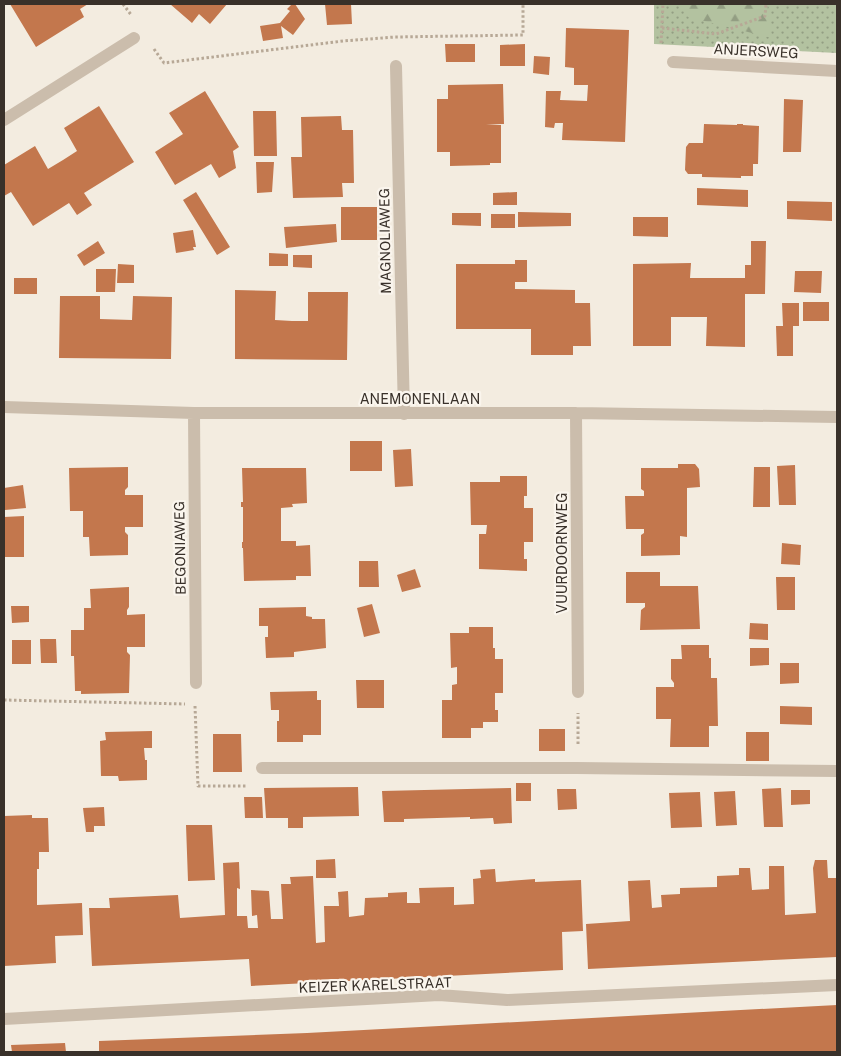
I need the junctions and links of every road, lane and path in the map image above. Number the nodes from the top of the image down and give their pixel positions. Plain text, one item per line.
1 (123, 4) edge
2 (523, 4) edge
3 (663, 4) edge
4 (766, 4) edge
5 (133, 18) dead end
6 (662, 28) junction
7 (134, 38) dead end
8 (153, 48) dead end
9 (673, 62) joint
10 (396, 66) dead end
11 (837, 71) edge
12 (4, 120) edge
13 (4, 408) edge
14 (194, 413) junction
15 (576, 413) junction
16 (404, 414) junction
17 (837, 417) edge
18 (196, 683) dead end
19 (578, 692) joint
20 (4, 700) edge
21 (262, 768) joint
22 (577, 768) junction
23 (837, 771) edge
24 (837, 985) edge
25 (4, 1019) edge

1 - 5 path
2 - 8 path
3 - 6 path
4 - 6 path
6 - 9 path
7 - 12 street
9 - 11 street, ANJERSWEG
10 - 16 street, MAGNOLIAWEG
13 - 14 street, ANEMONENLAAN
14 - 16 street, ANEMONENLAAN
14 - 18 street, BEGONIAWEG
15 - 16 street, ANEMONENLAAN
15 - 17 street, ANEMONENLAAN
15 - 19 street, VUURDOORNWEG
19 - 22 path
20 - 21 path
21 - 22 street
22 - 23 street
24 - 25 street, KEIZER KARELSTRAAT

